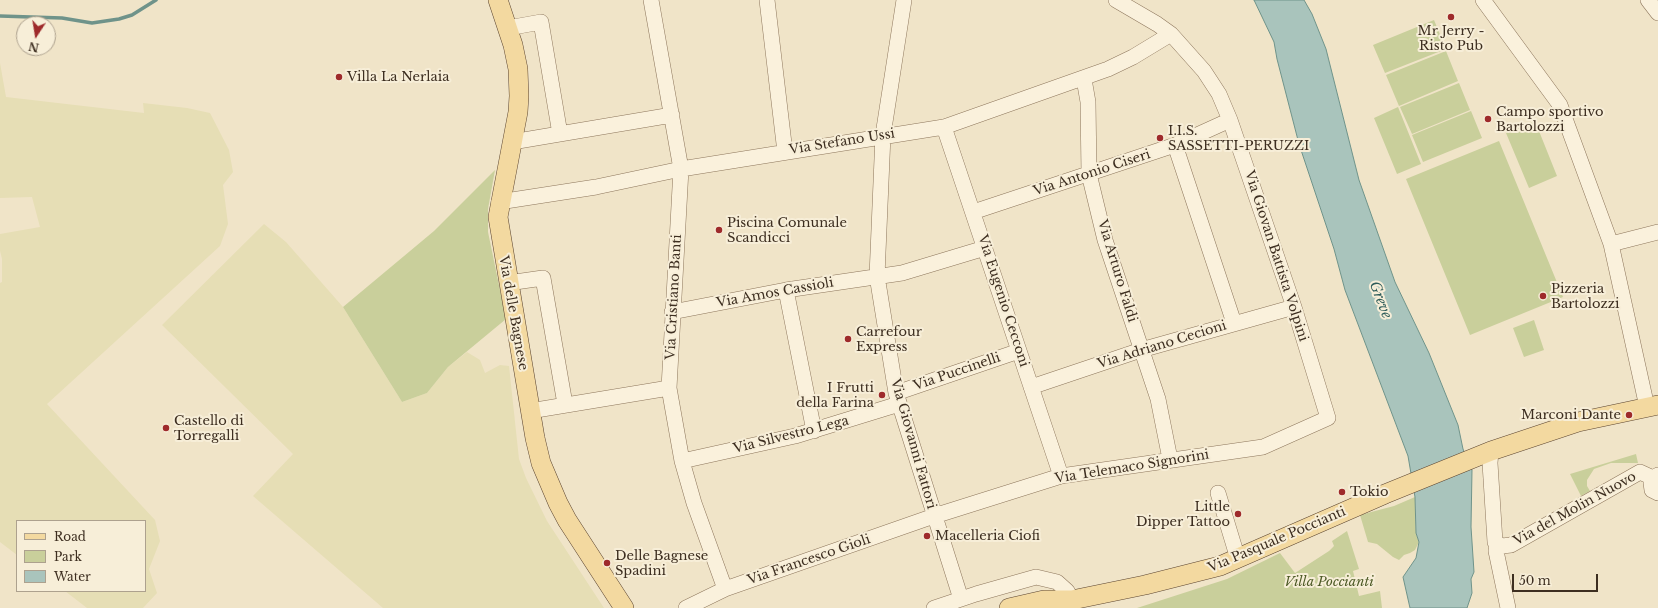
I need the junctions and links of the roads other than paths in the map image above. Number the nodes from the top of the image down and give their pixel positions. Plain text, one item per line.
1 (498, 0) edge
2 (651, 0) edge
3 (767, 0) edge
4 (904, 0) edge
5 (1116, 0) edge
6 (1483, 0) edge
7 (1648, 0) edge
8 (1658, 13) edge
9 (508, 28) junction
10 (1171, 34) junction
11 (1084, 79) junction
12 (672, 115) junction
13 (1230, 120) junction
14 (944, 127) junction
15 (560, 134) junction
16 (884, 135) junction
17 (512, 142) junction
18 (1174, 145) junction
19 (785, 152) junction
20 (681, 169) junction
21 (1089, 174) junction
22 (500, 202) junction
23 (973, 212) junction
24 (1658, 232) edge
25 (1611, 244) junction
26 (986, 248) junction
27 (877, 276) junction
28 (508, 283) junction
29 (786, 290) junction
30 (1294, 307) junction
31 (672, 312) junction
32 (1234, 322) junction
33 (1141, 350) junction
34 (1019, 351) junction
35 (1031, 387) junction
36 (669, 388) junction
37 (897, 398) junction
38 (565, 404) junction
39 (1652, 406) edge
40 (530, 411) junction
41 (1328, 418) joint
42 (814, 431) junction
43 (1485, 453) junction
44 (1170, 459) junction
45 (682, 461) junction
46 (1061, 476) junction
47 (1656, 476) edge
48 (1218, 493) dead end
49 (1658, 494) edge
50 (934, 516) junction
51 (1497, 545) junction
52 (1238, 559) junction
53 (725, 588) junction
54 (961, 599) junction
55 (1072, 600) junction
56 (624, 608) edge
57 (686, 608) edge
58 (934, 608) edge
59 (1008, 608) edge
60 (1052, 608) edge
61 (1508, 608) edge

1 - 9 main road, Via delle Bagnese
2 - 12 street, Via Cristiano Banti
3 - 19 street
4 - 16 street, Via Giovanni Fattori
5 - 10 street, Via Giovan Battista Volpini
6 - 25 street
7 - 8 street
9 - 15 street
9 - 17 main road, Via delle Bagnese
10 - 11 street, Via Stefano Ussi
10 - 13 street, Via Giovan Battista Volpini
11 - 14 street, Via Stefano Ussi
11 - 21 street, Via Arturo Faldi
12 - 15 street
12 - 20 street, Via Cristiano Banti
13 - 18 street, Via Antonio Ciseri
13 - 30 street, Via Giovan Battista Volpini
14 - 16 street, Via Stefano Ussi
14 - 23 street, Via Eugenio Cecconi
15 - 17 street
16 - 19 street, Via Stefano Ussi
16 - 27 street, Via Giovanni Fattori
17 - 22 main road, Via delle Bagnese
18 - 21 street, Via Antonio Ciseri
18 - 32 street
19 - 20 street, Via Stefano Ussi
20 - 22 street, Via Stefano Ussi
20 - 31 street, Via Cristiano Banti
21 - 23 street, Via Antonio Ciseri
21 - 33 street, Via Arturo Faldi
22 - 28 main road, Via delle Bagnese
23 - 26 street, Via Eugenio Cecconi
24 - 25 street
25 - 39 street
26 - 27 street, Via Amos Cassioli
26 - 34 street, Via Eugenio Cecconi
27 - 29 street, Via Amos Cassioli
27 - 37 street, Via Giovanni Fattori
28 - 38 street
28 - 40 main road, Via delle Bagnese
29 - 31 street, Via Amos Cassioli
29 - 42 street
30 - 32 street, Via Adriano Cecioni
30 - 41 street, Via Giovan Battista Volpini
31 - 36 street, Via Cristiano Banti
32 - 33 street, Via Adriano Cecioni
33 - 35 street, Via Adriano Cecioni
33 - 44 street, Via Arturo Faldi
34 - 35 street, Via Eugenio Cecconi
34 - 37 street, Via Puccinelli
35 - 46 street, Via Eugenio Cecconi
36 - 38 street
36 - 45 street, Via Cristiano Banti
37 - 42 street, Via Silvestro Lega
37 - 50 street, Via Giovanni Fattori
38 - 40 street
39 - 43 main road, Via Pasquale Poccianti
40 - 56 main road, Via delle Bagnese
41 - 44 street, Via Telemaco Signorini
42 - 45 street, Via Silvestro Lega
43 - 51 street, Via del Molin Nuovo
43 - 52 main road, Via Pasquale Poccianti
44 - 46 street, Via Telemaco Signorini
45 - 53 street, Via Cristiano Banti
46 - 50 street, Via Telemaco Signorini
47 - 49 street
47 - 51 street, Via del Molin Nuovo
48 - 52 street
50 - 53 street, Via Francesco Gioli
50 - 54 street, Via Giovanni Fattori
51 - 61 street, Via del Molin Nuovo
52 - 55 main road, Via Pasquale Poccianti
53 - 57 street, Via Francesco Gioli
54 - 55 street
54 - 58 street
55 - 59 main road, Via Pasquale Poccianti
55 - 60 main road, Via Pasquale Poccianti

